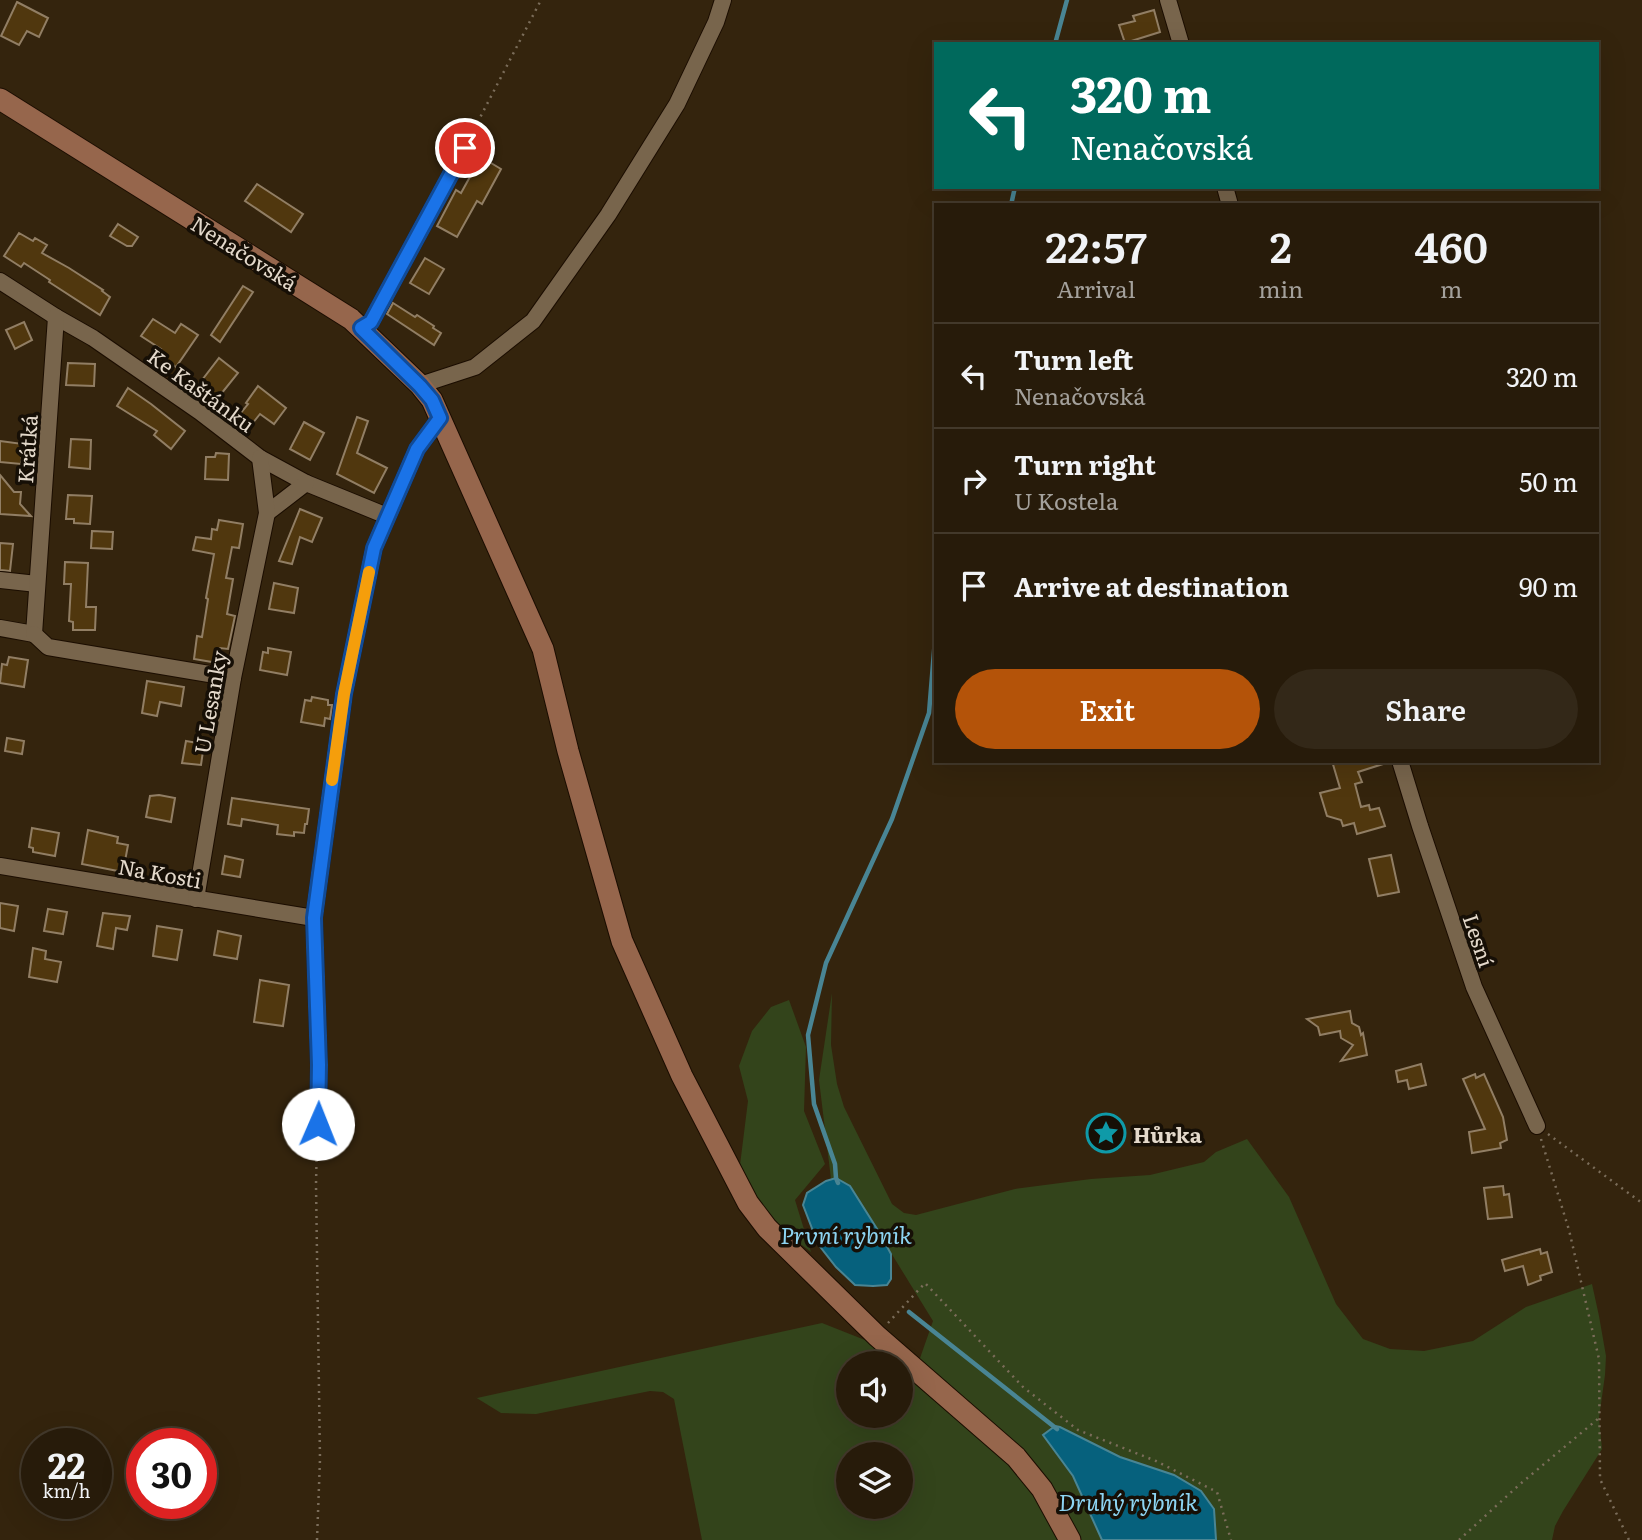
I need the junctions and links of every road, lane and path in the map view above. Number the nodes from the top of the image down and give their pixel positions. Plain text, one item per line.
1 (541, 0) edge
2 (723, 0) edge
3 (1168, 0) edge
4 (1180, 42) edge
5 (0, 99) edge
6 (465, 148) joint
7 (0, 281) edge
8 (56, 317) junction
9 (361, 328) junction
10 (420, 386) junction
11 (440, 418) junction
12 (260, 458) junction
13 (306, 483) junction
14 (267, 513) junction
15 (387, 516) junction
16 (0, 580) edge
17 (37, 584) junction
18 (0, 628) edge
19 (34, 634) junction
20 (233, 678) junction
21 (1401, 763) edge
22 (0, 866) edge
23 (196, 899) junction
24 (314, 918) junction
25 (318, 1124) joint
26 (1537, 1126) junction
27 (1642, 1203) edge
28 (877, 1336) junction
29 (1600, 1418) junction
30 (317, 1540) edge
31 (1070, 1540) edge
32 (1231, 1540) edge
33 (1459, 1540) edge
34 (1629, 1540) edge

1 - 6 path
2 - 10 street
3 - 4 street
5 - 9 street, Nenačovská
6 - 9 street
7 - 8 street, Ke Kaštánku
8 - 12 street, Ke Kaštánku
8 - 17 street, Krátká
9 - 10 street, Nenačovská
10 - 11 street, Nenačovská
11 - 15 street
11 - 28 street, Nenačovská
12 - 13 street, Ke Kaštánku
12 - 14 street, U Lesanky
13 - 14 street
13 - 15 street, Ke Kaštánku
14 - 20 street, U Lesanky
15 - 24 street
16 - 17 street
17 - 19 street, Krátká
18 - 19 street
19 - 20 street
20 - 23 street, U Lesanky
21 - 26 street, Lesní
22 - 23 street, Na Kosti
23 - 24 street, Na Kosti
24 - 25 street
25 - 30 path
26 - 27 path
26 - 29 path
28 - 31 street, Nenačovská
28 - 32 path
29 - 33 path
29 - 34 path

